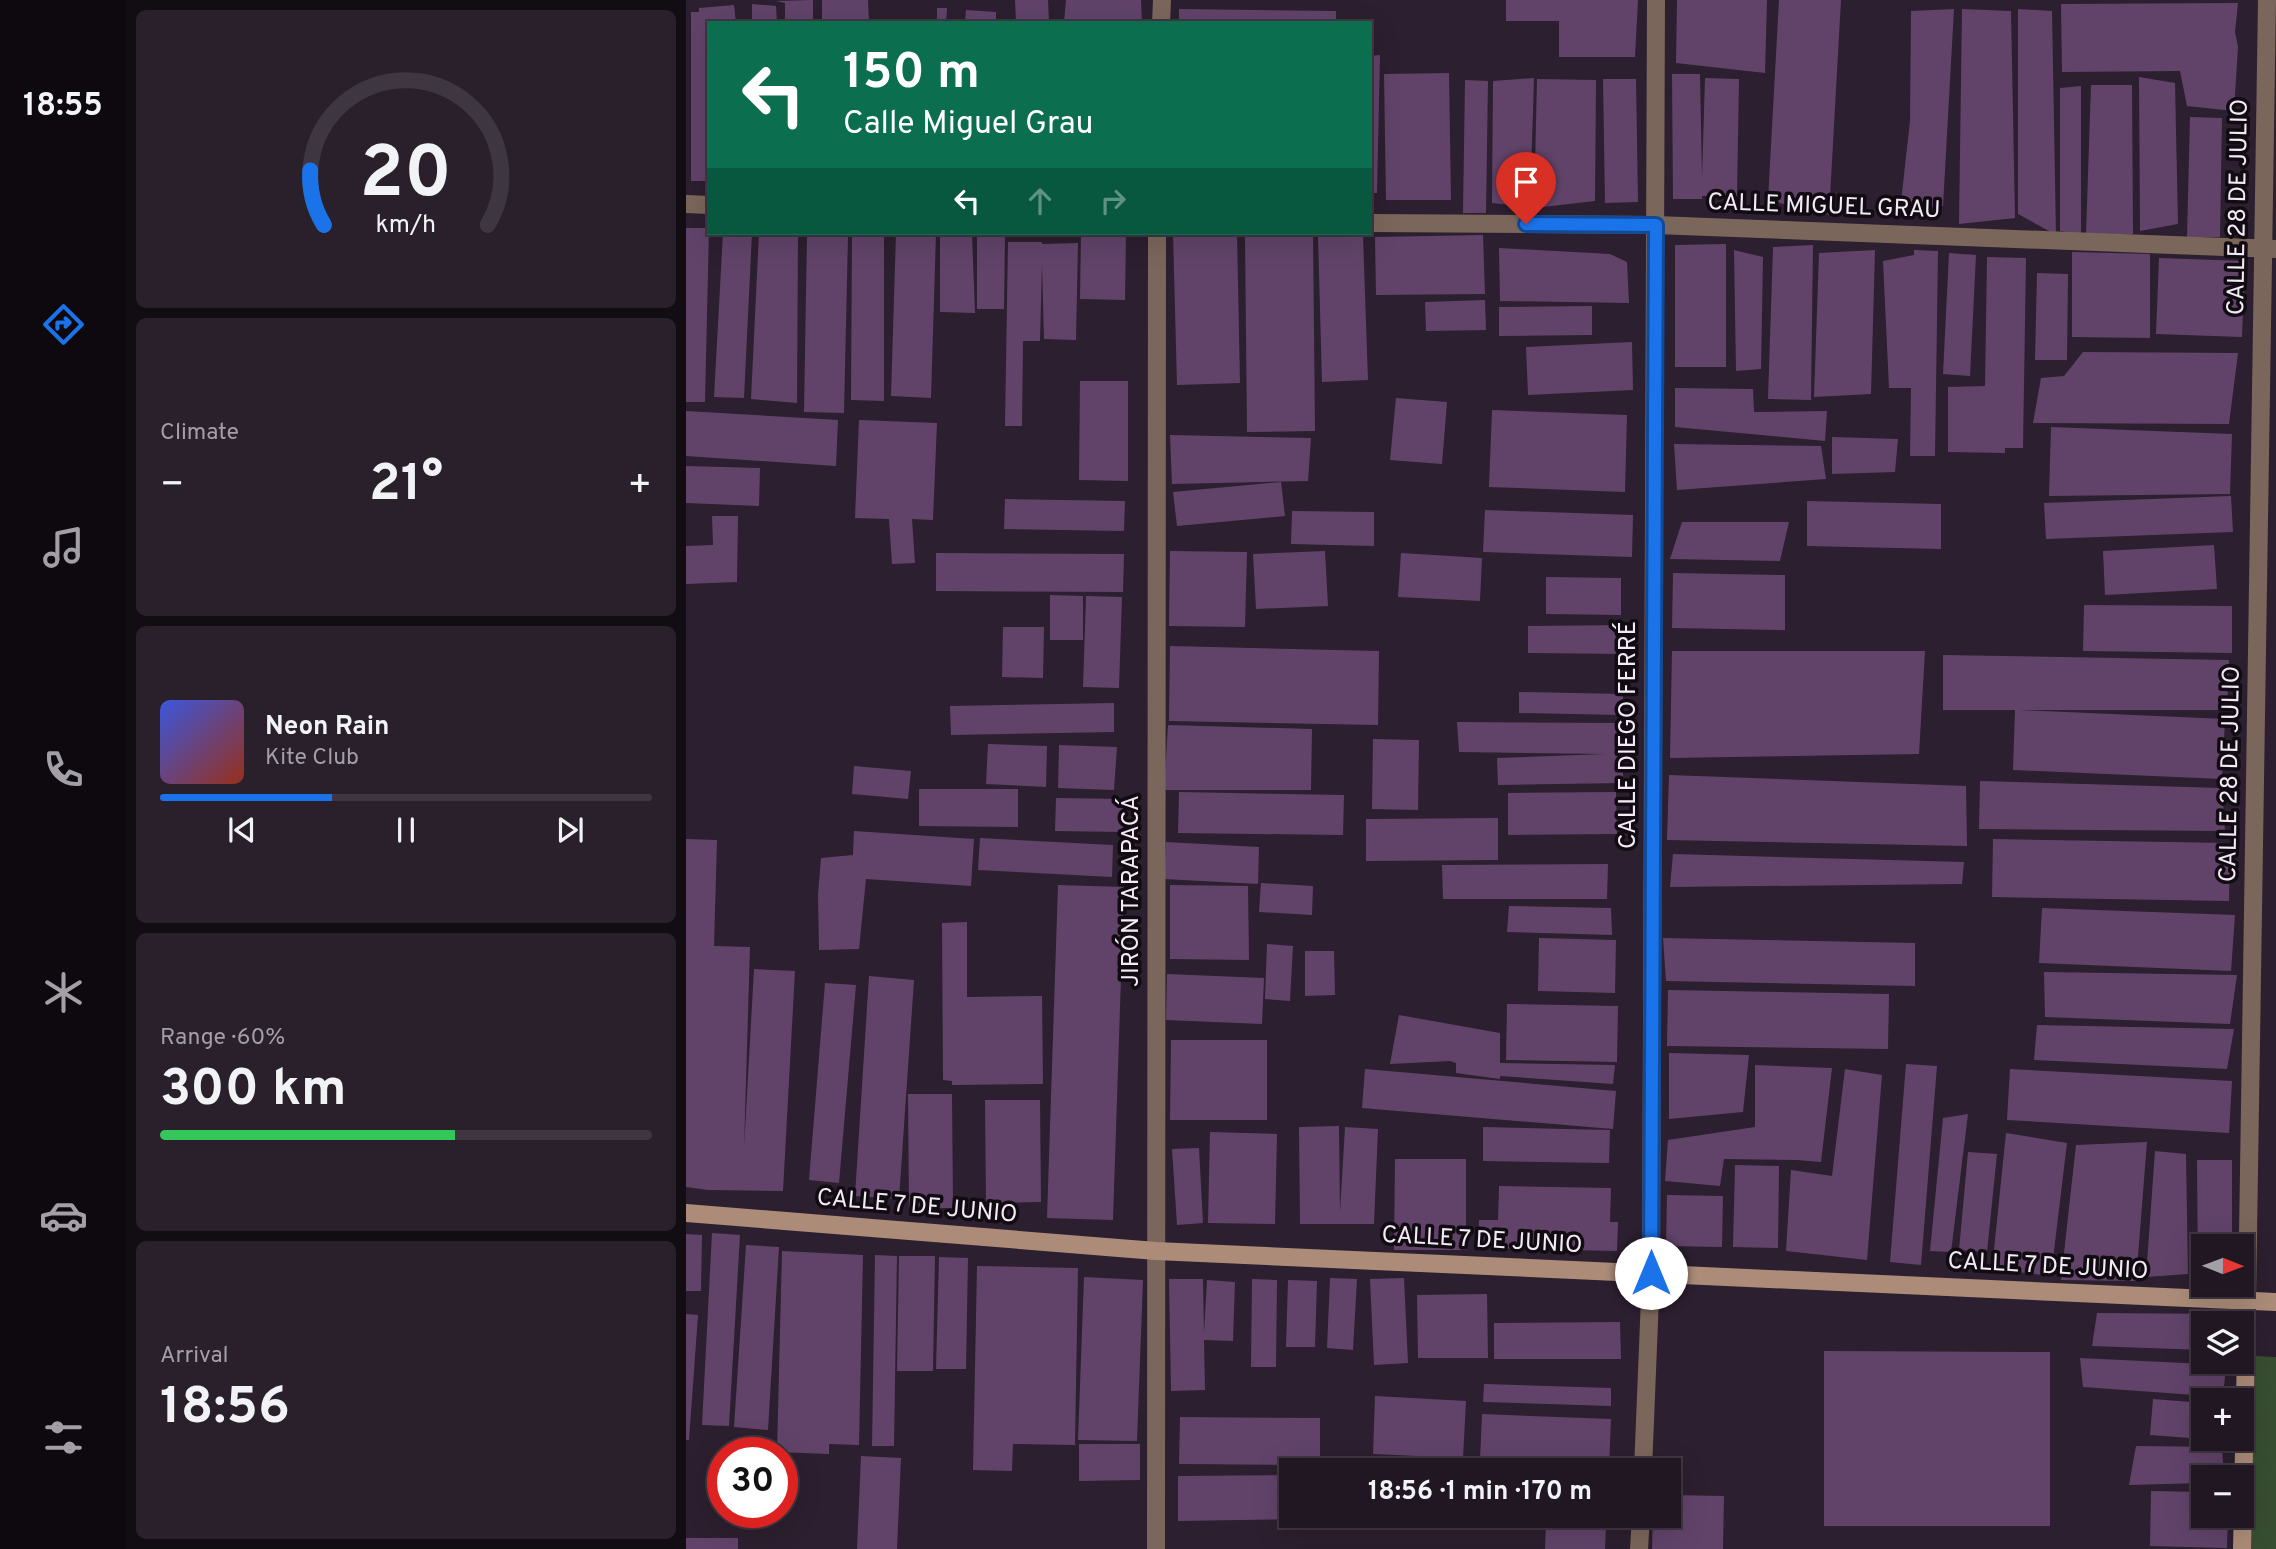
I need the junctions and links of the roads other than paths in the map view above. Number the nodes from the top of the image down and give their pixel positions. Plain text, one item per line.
1 (1161, 0) edge
2 (1656, 0) edge
3 (2267, 0) edge
4 (1161, 21) edge
5 (686, 204) edge
6 (707, 205) edge
7 (1372, 223) edge
8 (1656, 225) junction
9 (1157, 235) edge
10 (2270, 249) edge
11 (686, 1213) edge
12 (1156, 1251) junction
13 (1651, 1273) junction
14 (2247, 1301) junction
15 (2276, 1303) edge
16 (1643, 1458) edge
17 (1640, 1528) edge
18 (1156, 1549) edge
19 (1639, 1549) edge
20 (2242, 1549) edge

1 - 4 street
2 - 8 street, CALLE DIEGO FERRÉ
3 - 10 street, CALLE 28 DE JULIO
5 - 6 street
7 - 8 street, CALLE MIGUEL GRAU
8 - 10 street, CALLE MIGUEL GRAU
8 - 13 street, CALLE DIEGO FERRÉ
9 - 12 street, JIRÓN TARAPACÁ
10 - 14 street, CALLE 28 DE JULIO
11 - 12 street, CALLE 7 DE JUNIO
12 - 13 street, CALLE 7 DE JUNIO
12 - 18 street, JIRÓN TARAPACÁ
13 - 14 street, CALLE 7 DE JUNIO
13 - 16 street, CALLE DIEGO FERRÉ
14 - 15 street, CALLE 7 DE JUNIO
14 - 20 street, CALLE 28 DE JULIO
17 - 19 street

